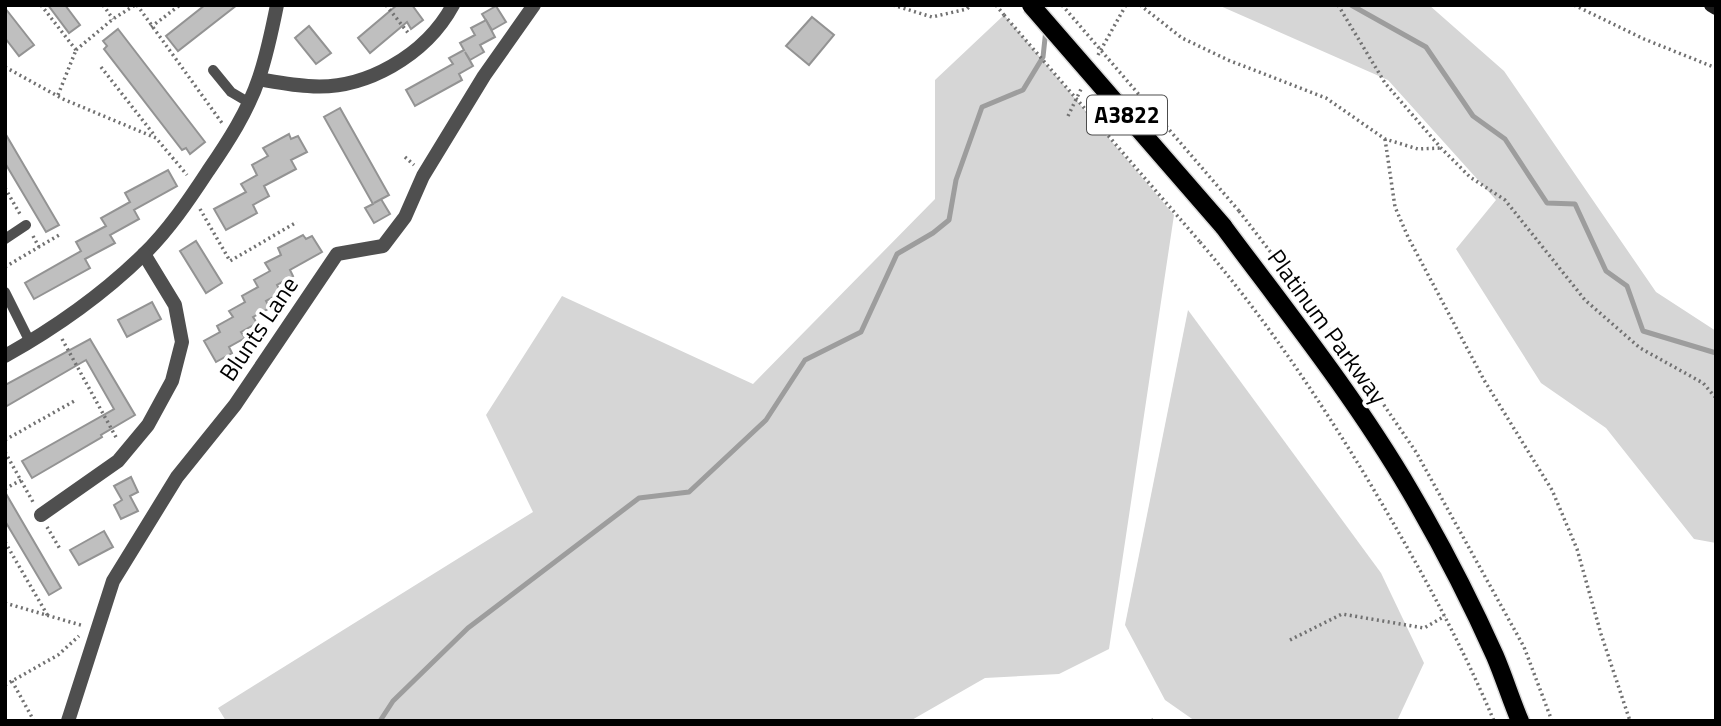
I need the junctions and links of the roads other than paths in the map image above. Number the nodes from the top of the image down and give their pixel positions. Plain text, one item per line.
1 (276, 5) edge
2 (453, 5) edge
3 (534, 5) edge
4 (1031, 5) edge
5 (213, 70) dead end
6 (259, 79) junction
7 (248, 102) junction
8 (26, 225) dead end
9 (5, 239) edge
10 (144, 254) junction
11 (5, 292) edge
12 (30, 342) junction
13 (5, 356) edge
14 (41, 514) dead end
15 (68, 721) edge
16 (1520, 721) edge

1 - 6 street
2 - 6 street
3 - 15 street, Blunts Lane
4 - 16 main road, Platinum Parkway / A3822, bridge
5 - 7 lane
6 - 7 street
7 - 10 street
8 - 9 lane
10 - 12 street
10 - 14 street
11 - 12 lane
12 - 13 street

